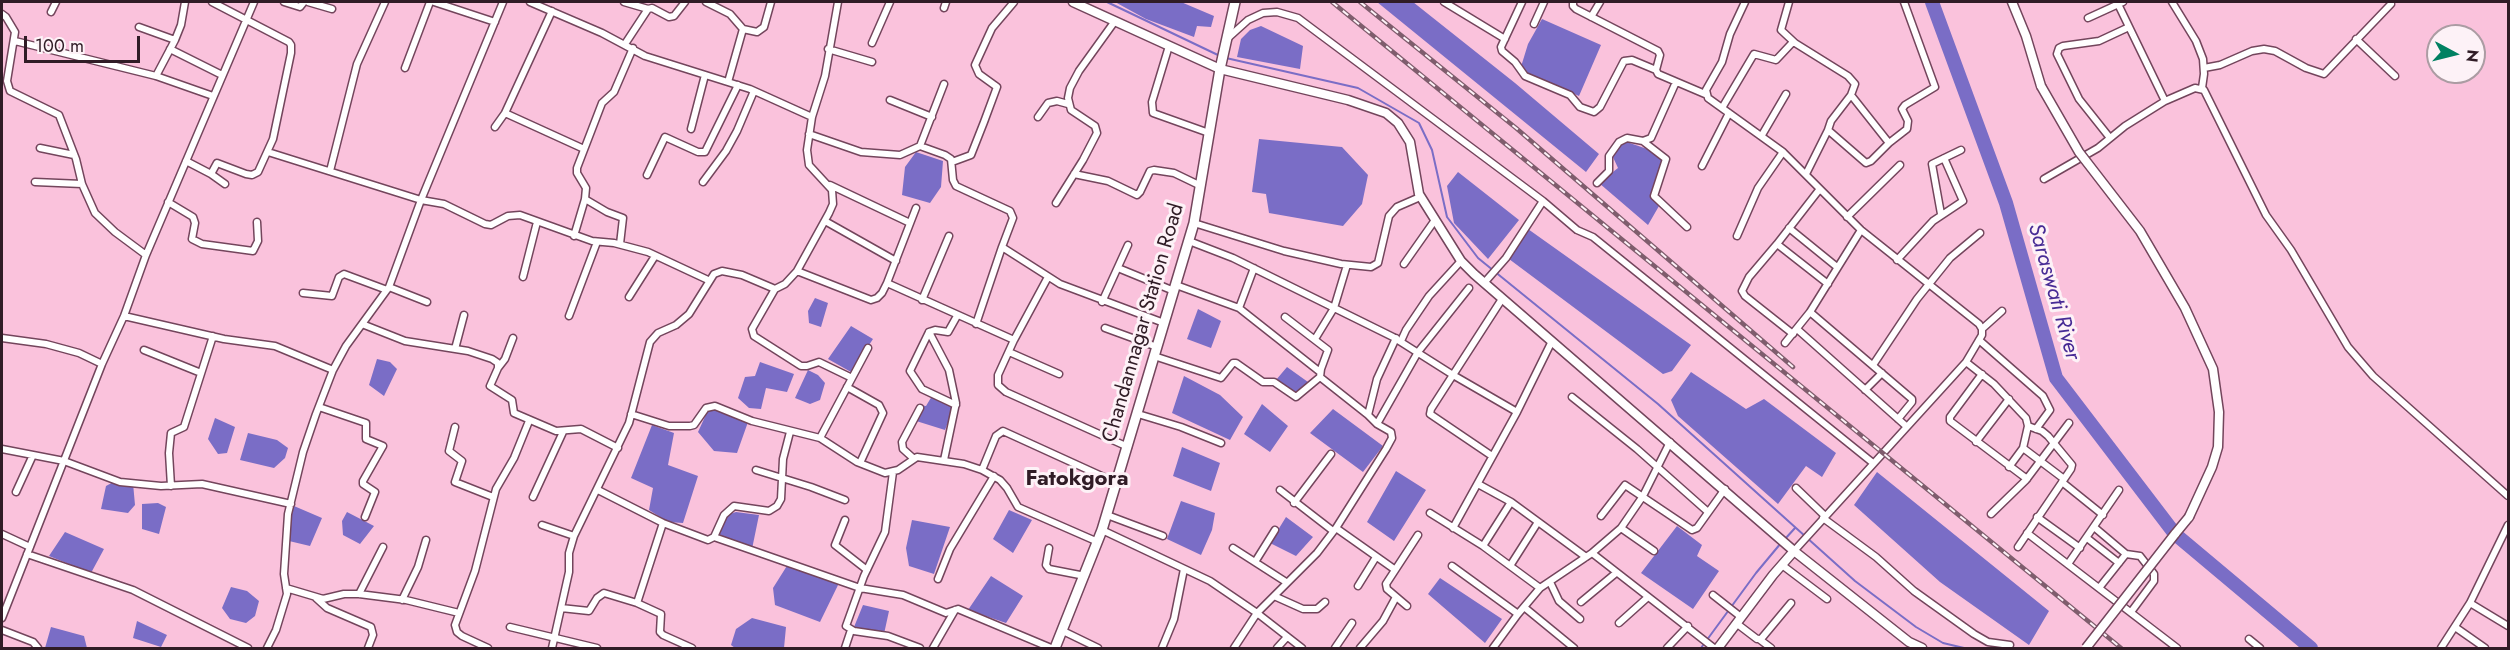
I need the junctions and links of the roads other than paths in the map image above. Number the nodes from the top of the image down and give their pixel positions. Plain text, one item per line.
1 (56, 2) edge
2 (184, 2) edge
3 (212, 2) edge
4 (254, 2) edge
5 (284, 2) edge
6 (306, 2) edge
7 (385, 2) edge
8 (432, 2) edge
9 (503, 2) edge
10 (530, 2) edge
11 (624, 2) edge
12 (685, 2) edge
13 (706, 2) edge
14 (771, 2) edge
15 (838, 2) edge
16 (890, 2) edge
17 (1014, 2) edge
18 (1073, 2) edge
19 (1235, 2) edge
20 (1444, 2) edge
21 (1522, 2) edge
22 (1544, 2) edge
23 (1573, 2) edge
24 (1600, 2) edge
25 (1745, 2) edge
26 (1789, 2) edge
27 (1904, 2) edge
28 (2012, 2) edge
29 (2172, 2) edge
30 (2119, 3) edge
31 (2391, 4) dead end
32 (332, 9) dead end
33 (648, 9) junction
34 (552, 11) junction
35 (51, 12) dead end
36 (2, 14) edge
37 (1591, 17) junction
38 (2088, 18) dead end
39 (247, 20) junction
40 (1115, 21) junction
41 (495, 22) junction
42 (1534, 24) dead end
43 (139, 27) dead end
44 (2129, 27) junction
45 (743, 29) junction
46 (1505, 39) junction
47 (2356, 39) junction
48 (175, 40) junction
49 (15, 41) junction
50 (1226, 41) junction
51 (872, 43) dead end
52 (625, 44) junction
53 (1795, 44) junction
54 (1169, 46) junction
55 (633, 48) junction
56 (170, 49) junction
57 (828, 49) junction
58 (872, 62) dead end
59 (1222, 62) junction
60 (405, 68) dead end
61 (2204, 68) junction
62 (1656, 70) junction
63 (222, 75) junction
64 (705, 75) junction
65 (156, 76) junction
66 (2396, 76) dead end
67 (728, 82) junction
68 (1676, 82) junction
69 (944, 84) dead end
70 (738, 85) junction
71 (2202, 88) junction
72 (754, 91) junction
73 (2, 94) edge
74 (1706, 94) junction
75 (1786, 94) dead end
76 (16, 95) junction
77 (1851, 95) junction
78 (213, 96) junction
79 (890, 100) dead end
80 (2165, 101) junction
81 (1068, 104) junction
82 (1722, 108) junction
83 (505, 112) junction
84 (1729, 112) junction
85 (812, 117) junction
86 (932, 117) junction
87 (1038, 117) dead end
88 (495, 127) dead end
89 (691, 129) dead end
90 (1828, 130) junction
91 (809, 134) junction
92 (1209, 134) junction
93 (1762, 135) junction
94 (2110, 138) junction
95 (1643, 141) junction
96 (1889, 143) junction
97 (920, 146) junction
98 (40, 148) dead end
99 (584, 149) junction
100 (1961, 150) dead end
101 (268, 152) junction
102 (1782, 153) junction
103 (74, 155) junction
104 (1944, 158) junction
105 (186, 161) junction
106 (952, 162) junction
107 (1900, 165) dead end
108 (1702, 166) dead end
109 (330, 171) junction
110 (211, 174) junction
111 (1074, 174) junction
112 (1806, 174) junction
113 (647, 175) dead end
114 (2044, 179) dead end
115 (35, 182) dead end
116 (703, 182) dead end
117 (81, 183) junction
118 (1596, 183) dead end
119 (225, 184) dead end
120 (827, 184) junction
121 (1200, 186) junction
122 (1819, 190) junction
123 (1420, 197) junction
124 (585, 199) junction
125 (421, 200) junction
126 (1543, 201) junction
127 (168, 202) junction
128 (1056, 202) dead end
129 (916, 208) dead end
130 (1941, 214) junction
131 (1847, 218) junction
132 (1434, 220) junction
133 (825, 221) junction
134 (257, 222) dead end
135 (537, 222) junction
136 (910, 223) junction
137 (1194, 223) junction
138 (1687, 227) dead end
139 (1789, 228) junction
140 (1861, 230) junction
141 (1980, 234) dead end
142 (574, 236) junction
143 (949, 236) dead end
144 (1737, 236) dead end
145 (1189, 241) junction
146 (597, 242) junction
147 (620, 244) junction
148 (1777, 244) junction
149 (1128, 245) dead end
150 (1002, 247) junction
151 (146, 255) junction
152 (655, 255) junction
153 (1897, 260) junction
154 (896, 261) junction
155 (1461, 261) junction
156 (1404, 264) dead end
157 (1347, 265) junction
158 (1837, 267) junction
159 (1118, 268) junction
160 (1254, 268) junction
161 (798, 271) junction
162 (524, 277) dead end
163 (1048, 277) junction
164 (708, 280) junction
165 (887, 283) junction
166 (1484, 283) junction
167 (1828, 284) junction
168 (1929, 285) junction
169 (1175, 288) junction
170 (1469, 288) dead end
171 (388, 289) junction
172 (775, 289) junction
173 (303, 293) dead end
174 (629, 297) dead end
175 (1502, 298) junction
176 (922, 300) junction
177 (427, 302) dead end
178 (1102, 302) junction
179 (1239, 308) junction
180 (1334, 308) junction
181 (2002, 310) dead end
182 (1810, 312) junction
183 (464, 315) dead end
184 (124, 316) junction
185 (569, 316) dead end
186 (957, 316) junction
187 (1285, 317) dead end
188 (1164, 323) junction
189 (362, 324) junction
190 (976, 324) junction
191 (1106, 328) dead end
192 (1982, 329) junction
193 (928, 332) junction
194 (1795, 332) junction
195 (213, 336) junction
196 (2, 338) edge
197 (513, 338) dead end
198 (1315, 339) junction
199 (1014, 340) junction
200 (1399, 340) junction
201 (1979, 340) junction
202 (1552, 341) junction
203 (1785, 343) dead end
204 (868, 348) dead end
205 (454, 349) junction
206 (144, 350) dead end
207 (1009, 352) junction
208 (1156, 352) junction
209 (1418, 352) junction
210 (1966, 362) junction
211 (102, 364) junction
212 (1873, 365) junction
213 (498, 368) junction
214 (333, 370) junction
215 (201, 373) junction
216 (1882, 373) junction
217 (1059, 374) dead end
218 (1982, 374) junction
219 (1320, 375) junction
220 (1453, 375) junction
221 (852, 378) junction
222 (847, 387) junction
223 (1865, 390) junction
224 (1572, 397) dead end
225 (2009, 399) junction
226 (956, 405) junction
227 (319, 406) junction
228 (920, 408) dead end
229 (1517, 412) junction
230 (631, 414) junction
231 (1138, 414) junction
232 (1368, 414) junction
233 (1898, 419) junction
234 (529, 421) junction
235 (2069, 423) dead end
236 (1377, 424) junction
237 (1906, 426) junction
238 (2028, 426) junction
239 (455, 427) dead end
240 (2036, 429) junction
241 (563, 432) junction
242 (790, 432) junction
243 (820, 438) junction
244 (1670, 442) junction
245 (1976, 442) junction
246 (1221, 443) dead end
247 (2054, 443) junction
248 (1128, 447) junction
249 (618, 448) junction
250 (2023, 448) junction
251 (2, 449) edge
252 (1331, 454) dead end
253 (33, 455) junction
254 (1492, 456) junction
255 (913, 459) junction
256 (945, 460) junction
257 (64, 461) junction
258 (2041, 461) junction
259 (860, 463) junction
260 (1874, 463) junction
261 (1657, 466) junction
262 (2009, 467) junction
263 (756, 470) dead end
264 (982, 470) junction
265 (893, 472) junction
266 (994, 476) junction
267 (782, 477) junction
268 (2027, 478) junction
269 (2063, 481) junction
270 (1117, 483) junction
271 (1478, 484) junction
272 (171, 486) junction
273 (1796, 488) dead end
274 (1725, 489) junction
275 (598, 490) junction
276 (1280, 490) dead end
277 (2119, 490) dead end
278 (16, 492) dead end
279 (1643, 496) junction
280 (2508, 496) edge
281 (493, 497) junction
282 (533, 497) dead end
283 (845, 500) dead end
284 (1511, 502) junction
285 (1294, 503) junction
286 (291, 504) junction
287 (1708, 512) junction
288 (1430, 513) dead end
289 (1991, 513) dead end
290 (1107, 515) junction
291 (2103, 515) junction
292 (1601, 516) dead end
293 (365, 517) dead end
294 (1824, 517) junction
295 (2037, 518) junction
296 (845, 520) dead end
297 (1538, 522) junction
298 (663, 523) junction
299 (542, 525) dead end
300 (2508, 525) edge
301 (2094, 527) junction
302 (1453, 528) junction
303 (1621, 528) junction
304 (1102, 530) junction
305 (1275, 530) dead end
306 (1334, 530) junction
307 (2026, 533) junction
308 (2, 534) edge
309 (1418, 535) dead end
310 (574, 536) junction
311 (1163, 536) dead end
312 (714, 537) junction
313 (2087, 538) junction
314 (426, 540) dead end
315 (1098, 542) junction
316 (1484, 546) junction
317 (383, 547) dead end
318 (2018, 547) dead end
319 (1049, 548) dead end
320 (1233, 548) dead end
321 (2080, 548) junction
322 (28, 551) junction
323 (1654, 551) dead end
324 (1794, 551) junction
325 (2126, 554) junction
326 (1589, 555) junction
327 (1376, 557) junction
328 (1255, 562) junction
329 (2119, 563) junction
330 (2068, 564) junction
331 (1782, 565) junction
332 (1452, 566) dead end
333 (1510, 566) junction
334 (1184, 569) junction
335 (1394, 569) junction
336 (867, 570) junction
337 (1616, 573) junction
338 (1085, 576) junction
339 (938, 579) dead end
340 (1286, 582) junction
341 (1550, 582) junction
342 (1358, 586) dead end
343 (286, 588) junction
344 (861, 588) junction
345 (1540, 588) junction
346 (2099, 588) junction
347 (359, 594) junction
348 (1713, 595) dead end
349 (1274, 596) junction
350 (1396, 597) junction
351 (1648, 597) junction
352 (316, 598) junction
353 (1827, 599) dead end
354 (402, 600) junction
355 (1325, 602) dead end
356 (1581, 602) dead end
357 (637, 603) junction
358 (1791, 603) dead end
359 (2470, 603) junction
360 (1407, 606) dead end
361 (1524, 607) junction
362 (561, 608) junction
363 (956, 609) junction
364 (2132, 612) junction
365 (459, 613) junction
366 (1257, 613) junction
367 (1518, 614) junction
368 (2, 618) edge
369 (1580, 619) dead end
370 (1738, 620) junction
371 (1619, 622) dead end
372 (1352, 623) dead end
373 (1688, 626) junction
374 (2508, 626) edge
375 (510, 627) dead end
376 (2455, 627) junction
377 (2, 630) edge
378 (851, 630) junction
379 (1063, 631) junction
380 (1287, 636) junction
381 (554, 638) junction
382 (1760, 639) junction
383 (2249, 639) dead end
384 (2010, 645) dead end
385 (38, 648) edge
386 (248, 648) edge
387 (267, 648) edge
388 (368, 648) edge
389 (488, 648) edge
390 (552, 648) edge
391 (597, 648) edge
392 (692, 648) edge
393 (845, 648) edge
394 (920, 648) edge
395 (933, 648) edge
396 (1053, 648) edge
397 (1098, 648) edge
398 (1162, 648) edge
399 (1234, 648) edge
400 (1277, 648) edge
401 (1302, 648) edge
402 (1335, 648) edge
403 (1360, 648) edge
404 (1493, 648) edge
405 (1574, 648) edge
406 (1667, 648) edge
407 (1716, 648) edge
408 (1771, 648) edge
409 (1922, 648) edge
410 (2085, 648) edge
411 (2177, 648) edge
412 (2260, 648) edge
413 (2441, 648) edge
414 (2485, 648) edge

1 - 35 street
2 - 48 street
3 - 39 street
4 - 39 street
5 - 6 street
6 - 32 street
7 - 109 street
8 - 41 street
8 - 60 street
9 - 41 street
10 - 34 street
11 - 33 street
12 - 33 street
13 - 45 street
14 - 45 street
15 - 57 street
16 - 51 street
17 - 106 street
18 - 40 street
19 - 50 main road, Chandannagar Station Road
20 - 46 street
21 - 46 street
22 - 42 street
23 - 37 street
24 - 37 street
25 - 74 street
26 - 53 street
27 - 96 street
28 - 410 street, bridge
29 - 61 street
30 - 38 street
30 - 44 street
31 - 47 street
33 - 52 street
34 - 52 street
34 - 83 street
36 - 49 street
37 - 62 street
39 - 63 street
39 - 101 street
40 - 54 street
40 - 81 street
41 - 125 street
43 - 48 street
44 - 80 street
44 - 94 street
45 - 67 street
46 - 62 street
47 - 61 street
47 - 66 street
48 - 56 street
49 - 65 street
49 - 76 street
50 - 59 main road, Chandannagar Station Road
50 - 126 street
52 - 55 street
53 - 77 street
53 - 82 street
54 - 59 street
54 - 92 street
55 - 64 street
55 - 99 street
56 - 63 street
56 - 65 street
57 - 58 street
57 - 85 street
59 - 92 main road, Chandannagar Station Road
59 - 123 street
61 - 71 street
62 - 68 street
63 - 78 street
64 - 67 street
64 - 89 street
65 - 78 street
67 - 70 street
68 - 74 street
68 - 95 street
69 - 86 street
70 - 72 street
70 - 113 street
71 - 80 street
71 - 280 street
72 - 85 street
72 - 116 street
73 - 76 street
74 - 82 street
75 - 93 street
76 - 103 street
77 - 90 street
77 - 96 street
78 - 105 street
79 - 86 street
80 - 94 street
81 - 87 street
81 - 111 street
82 - 84 street
83 - 88 street
83 - 99 street
84 - 93 street
84 - 108 street
85 - 91 street
86 - 97 street
90 - 96 street
90 - 112 street
91 - 97 street
91 - 120 street
92 - 121 main road, Chandannagar Station Road
93 - 102 street
94 - 114 street
95 - 118 street
95 - 138 street
97 - 106 street
98 - 103 street
99 - 124 street
100 - 104 street
101 - 109 street
101 - 110 street
102 - 112 street
102 - 144 street
103 - 117 street
104 - 130 street
104 - 130 street
105 - 110 street
105 - 127 street
106 - 150 street
107 - 131 street
109 - 125 street
110 - 119 street
111 - 121 street
111 - 128 street
112 - 122 street
115 - 117 street
117 - 151 street
120 - 133 street
120 - 136 street
121 - 137 main road, Chandannagar Station Road
122 - 131 street
122 - 139 street
123 - 132 street
123 - 157 street
124 - 142 street
124 - 147 street
125 - 135 street
125 - 171 street
126 - 166 street
126 - 260 street
127 - 134 street
127 - 151 street
129 - 136 street
130 - 153 street
131 - 140 street
132 - 155 street
132 - 156 street
133 - 154 street
133 - 161 street
135 - 142 street
135 - 162 street
136 - 154 street
137 - 145 main road, Chandannagar Station Road
137 - 157 street
139 - 148 street
139 - 158 street
140 - 153 street
140 - 158 street
141 - 168 street
142 - 146 street
143 - 176 street
145 - 160 street
145 - 169 main road, Chandannagar Station Road
146 - 147 street
146 - 185 street
147 - 152 street
148 - 167 street
148 - 194 street
149 - 159 street
150 - 163 street
150 - 190 street
151 - 184 street
152 - 164 street
152 - 174 street
153 - 168 street
154 - 165 street
155 - 166 street
155 - 200 street
157 - 180 street
158 - 167 street
159 - 169 street
159 - 178 street
160 - 179 street
160 - 180 street
161 - 165 street
161 - 172 street
163 - 178 street
163 - 199 street
164 - 172 street
164 - 230 street
165 - 176 street
166 - 175 street
167 - 182 street
168 - 192 street
168 - 212 street
169 - 179 street
169 - 188 main road, Chandannagar Station Road
170 - 209 street
171 - 173 street
171 - 177 street
171 - 189 street
172 - 221 street
175 - 202 street
175 - 220 street
176 - 186 street
178 - 188 street
179 - 219 street
180 - 198 street
180 - 200 street
181 - 192 street
182 - 194 street
182 - 212 street
183 - 205 street
184 - 195 street
184 - 211 street
186 - 190 street
186 - 193 street
187 - 198 street
188 - 208 main road, Chandannagar Station Road
189 - 205 street
189 - 214 street
190 - 199 street
191 - 208 street
192 - 201 street
193 - 226 street
193 - 226 street
194 - 203 street
194 - 223 street
195 - 214 street
195 - 215 street
196 - 211 street
197 - 213 street
198 - 219 street
199 - 207 street
200 - 209 street
200 - 232 street
201 - 210 street
201 - 240 street
202 - 229 street
202 - 244 street
204 - 221 street
205 - 213 street
206 - 215 street
207 - 217 street
207 - 248 street
208 - 219 street
208 - 231 main road, Chandannagar Station Road
209 - 220 street
209 - 236 street
210 - 218 street
210 - 237 street
211 - 257 street
212 - 216 street
213 - 234 street
214 - 227 street
215 - 272 street
216 - 223 street
216 - 233 street
218 - 225 street
218 - 245 street
219 - 232 street
220 - 229 street
220 - 254 street
221 - 222 street
222 - 243 street
222 - 259 street
223 - 233 street
224 - 261 street
225 - 238 street
225 - 245 street
226 - 256 street
227 - 286 street
227 - 293 street
228 - 255 street
229 - 254 street
230 - 242 street
230 - 249 street
231 - 246 street
231 - 248 main road, Chandannagar Station Road
232 - 236 street
233 - 237 street
234 - 241 street
234 - 281 street
235 - 247 street
236 - 306 street
237 - 260 street
238 - 240 street
238 - 250 street
239 - 281 street
240 - 247 street
241 - 249 street
241 - 282 street
242 - 243 street
242 - 267 street
243 - 259 street
244 - 261 street
244 - 274 street
245 - 262 street
247 - 258 street
247 - 269 street
248 - 270 main road, Chandannagar Station Road
249 - 275 street
250 - 258 street
250 - 262 street
251 - 253 street
252 - 285 street
253 - 257 street
253 - 278 street
254 - 271 street
255 - 256 street
255 - 265 street
256 - 264 street
257 - 272 street
257 - 322 street
258 - 268 street
258 - 269 street
259 - 265 street
260 - 294 street
261 - 279 street
261 - 287 street
262 - 268 street
263 - 267 street
264 - 266 street
264 - 270 street
265 - 336 street
266 - 315 street
266 - 339 street
267 - 283 street
267 - 312 street
268 - 289 street
269 - 291 street
269 - 295 street
270 - 290 main road, Chandannagar Station Road
271 - 284 street
271 - 302 street
272 - 286 street
273 - 294 street
274 - 287 street
274 - 324 street
275 - 298 street
275 - 310 street
276 - 285 street
277 - 291 street
279 - 287 street
279 - 292 street
279 - 303 street
281 - 365 street
284 - 297 street
284 - 316 street
285 - 306 street
286 - 343 street
288 - 302 street
290 - 304 main road, Chandannagar Station Road
290 - 311 street
291 - 301 street
294 - 324 street
294 - 384 street
295 - 307 street
295 - 321 street
296 - 336 street
297 - 326 street
297 - 333 street
298 - 312 street
298 - 357 street
299 - 310 street
300 - 359 street
301 - 313 street
301 - 325 street
302 - 316 street
303 - 323 street
303 - 326 street
304 - 315 main road, Chandannagar Station Road
304 - 334 street
305 - 328 street
306 - 327 street
306 - 340 street
307 - 318 street
307 - 330 street
308 - 322 street
309 - 335 street
310 - 362 street
312 - 344 street
313 - 321 street
313 - 329 street
314 - 354 street
315 - 338 main road, Chandannagar Station Road
316 - 333 street
317 - 347 street
319 - 338 street
320 - 328 street
321 - 330 street
322 - 368 street
322 - 386 street
324 - 331 street
324 - 409 street
325 - 329 street
325 - 364 street
326 - 337 street
326 - 341 street
327 - 335 street
327 - 342 street
328 - 340 street
329 - 346 street
330 - 346 street
331 - 353 street
331 - 370 street
332 - 367 street
333 - 345 street
334 - 366 street
334 - 398 street
335 - 350 street
336 - 344 street
337 - 351 street
337 - 356 street
338 - 379 main road, Chandannagar Station Road
340 - 349 street
341 - 345 street
341 - 369 street
343 - 352 street
343 - 387 street
344 - 363 street
344 - 378 street
345 - 361 street
346 - 364 street
347 - 352 street
347 - 354 street
348 - 370 street
349 - 355 street
349 - 366 street
350 - 360 street
350 - 403 street
351 - 371 street
351 - 373 street
352 - 388 street
354 - 365 street
357 - 362 street
357 - 392 street
358 - 382 street
359 - 374 street
359 - 376 street
361 - 367 street
361 - 405 street
362 - 381 street
363 - 395 street
363 - 396 street
364 - 411 street
365 - 389 street
366 - 380 street
366 - 399 street
367 - 404 street
370 - 382 street
370 - 407 street
372 - 402 street
373 - 406 street
373 - 407 street
375 - 381 street
376 - 413 street
376 - 414 street
377 - 385 street
378 - 393 street
378 - 394 street
379 - 396 main road, Chandannagar Station Road
379 - 397 street
380 - 400 street
380 - 401 street
381 - 390 street
381 - 391 street
382 - 408 street
383 - 412 street

